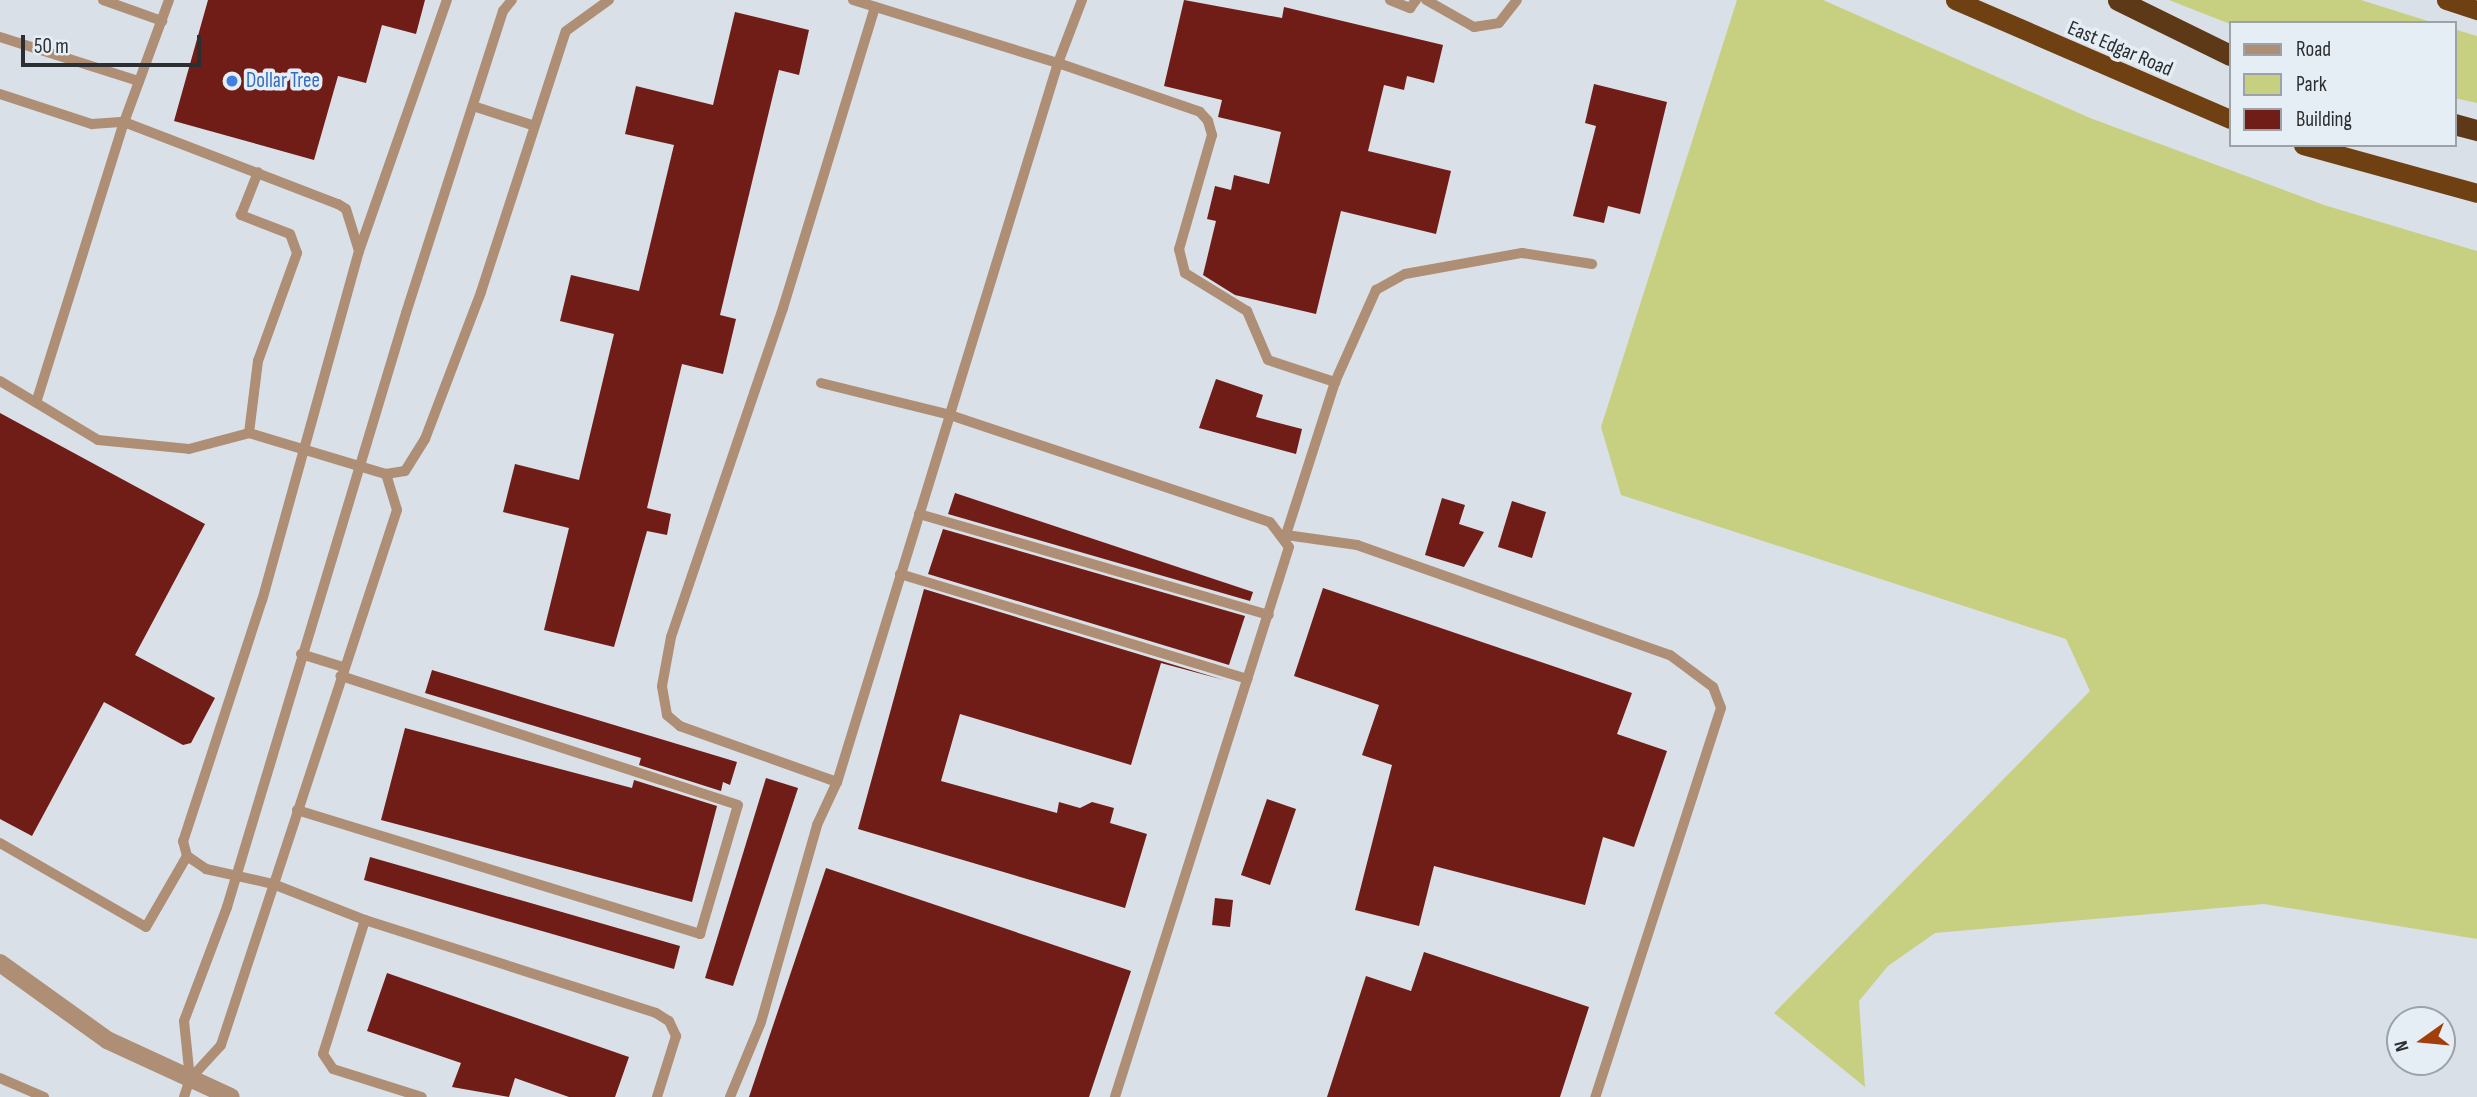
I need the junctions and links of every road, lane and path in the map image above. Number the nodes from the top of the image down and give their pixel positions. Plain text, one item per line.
1 (103, 0) edge
2 (169, 0) edge
3 (446, 0) edge
4 (512, 0) edge
5 (609, 0) edge
6 (853, 0) edge
7 (1082, 0) edge
8 (1390, 0) edge
9 (1416, 0) edge
10 (1426, 0) edge
11 (1517, 0) edge
12 (1955, 0) edge
13 (2118, 0) edge
14 (2446, 0) edge
15 (875, 7) junction
16 (2477, 10) edge
17 (162, 21) junction
18 (0, 37) edge
19 (2228, 54) edge
20 (1058, 63) junction
21 (139, 81) junction
22 (0, 94) edge
23 (473, 106) junction
24 (2228, 118) edge
25 (124, 122) junction
26 (532, 125) junction
27 (2456, 125) edge
28 (2477, 130) edge
29 (2310, 147) edge
30 (258, 172) junction
31 (2477, 193) edge
32 (359, 251) junction
33 (1592, 264) dead end
34 (0, 381) edge
35 (1335, 382) junction
36 (821, 383) dead end
37 (36, 402) junction
38 (950, 415) junction
39 (249, 433) junction
40 (301, 444) junction
41 (364, 465) junction
42 (386, 474) junction
43 (919, 514) junction
44 (1286, 535) junction
45 (900, 574) junction
46 (1269, 615) junction
47 (301, 654) junction
48 (342, 672) junction
49 (1248, 679) junction
50 (838, 782) junction
51 (297, 810) junction
52 (0, 843) edge
53 (187, 856) junction
54 (236, 875) junction
55 (273, 884) junction
56 (365, 920) junction
57 (0, 963) edge
58 (0, 1078) edge
59 (190, 1079) junction
60 (386, 1085) junction
61 (44, 1097) edge
62 (184, 1097) edge
63 (231, 1097) edge
64 (380, 1097) edge
65 (422, 1097) edge
66 (657, 1097) edge
67 (730, 1097) edge
68 (1115, 1097) edge
69 (1595, 1097) edge

1 - 17 lane
2 - 17 lane
3 - 32 lane
4 - 23 lane
5 - 26 lane
6 - 15 lane
7 - 20 lane
8 - 9 lane
10 - 11 lane
12 - 24 highway, East Edgar Road
13 - 19 highway
14 - 16 highway
15 - 20 lane
15 - 50 lane
17 - 21 lane
18 - 21 lane
20 - 35 lane
20 - 38 lane
21 - 25 lane
22 - 25 lane
23 - 26 lane
23 - 41 lane
25 - 30 lane
25 - 37 lane
26 - 42 lane
27 - 28 highway
29 - 31 highway
30 - 32 lane
30 - 39 lane
32 - 40 lane
33 - 35 lane
34 - 37 lane
35 - 44 lane
36 - 38 lane
37 - 39 lane
38 - 43 lane
38 - 44 lane
39 - 40 lane
40 - 41 lane
40 - 53 lane
41 - 42 lane
41 - 47 lane
42 - 48 lane
43 - 45 lane
43 - 46 lane
44 - 46 lane
44 - 69 lane
45 - 49 lane
45 - 50 lane
46 - 49 lane
47 - 48 lane
47 - 54 lane
48 - 51 lane
48 - 51 lane
49 - 68 lane
50 - 67 lane
51 - 55 lane
52 - 53 lane
53 - 54 lane
54 - 55 lane
54 - 59 lane
55 - 56 lane
55 - 59 lane
56 - 60 lane
56 - 66 lane
57 - 59 street
58 - 61 lane
59 - 62 lane
59 - 63 street
60 - 64 lane
60 - 65 lane

